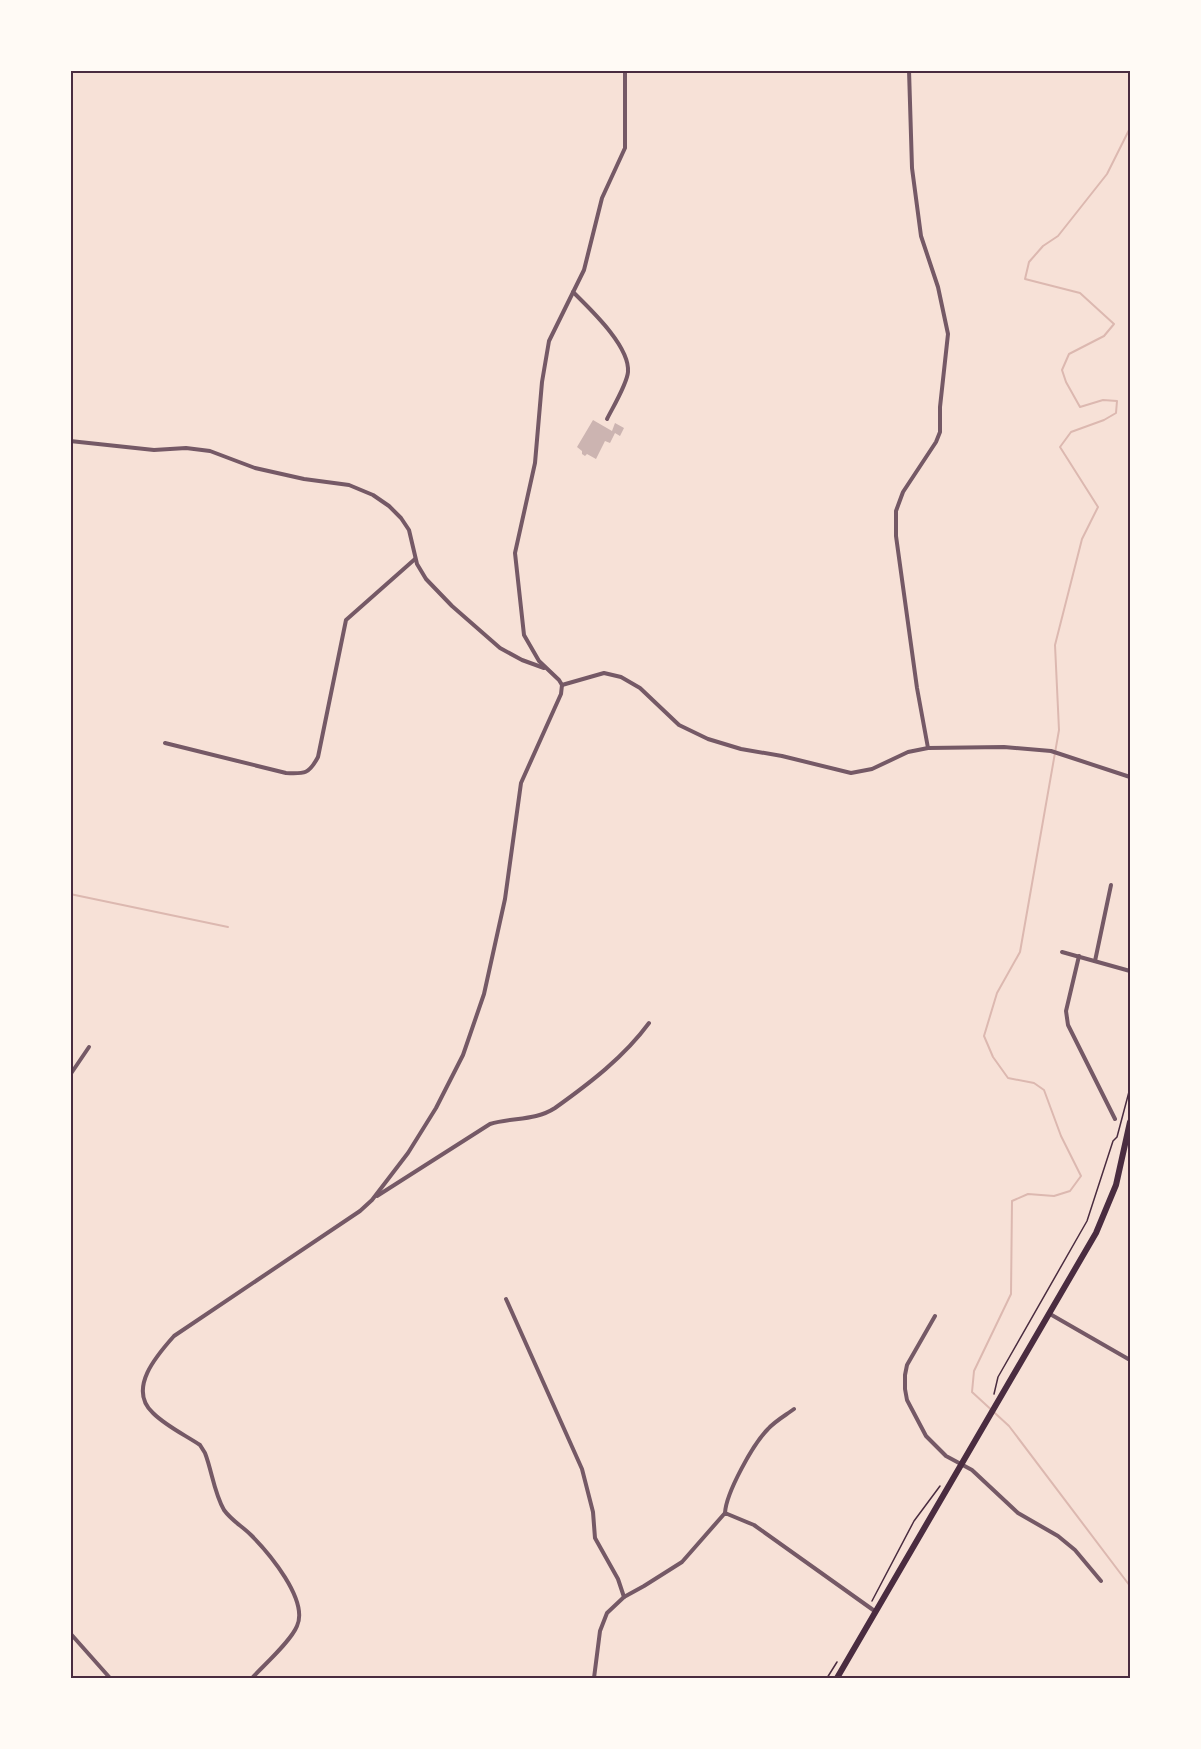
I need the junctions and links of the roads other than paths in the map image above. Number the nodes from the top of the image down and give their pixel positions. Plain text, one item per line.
1 (625, 70) edge
2 (909, 70) edge
3 (573, 292) junction
4 (607, 419) dead end
5 (70, 441) edge
6 (415, 559) junction
7 (548, 669) junction
8 (562, 685) junction
9 (165, 743) dead end
10 (928, 748) junction
11 (1131, 777) edge
12 (1112, 885) dead end
13 (1062, 952) dead end
14 (1079, 956) junction
15 (1095, 961) junction
16 (1131, 971) edge
17 (649, 1023) dead end
18 (89, 1047) dead end
19 (70, 1075) edge
20 (1115, 1119) dead end
21 (1131, 1122) edge
22 (372, 1200) junction
23 (506, 1299) dead end
24 (1050, 1314) junction
25 (935, 1316) dead end
26 (1131, 1360) edge
27 (794, 1409) dead end
28 (962, 1465) junction
29 (725, 1513) junction
30 (1101, 1581) dead end
31 (624, 1597) junction
32 (876, 1613) junction
33 (70, 1633) edge
34 (110, 1678) edge
35 (252, 1678) edge
36 (594, 1678) edge
37 (837, 1678) edge

1 - 3 street
2 - 10 street
3 - 4 street
3 - 7 street
5 - 6 street
6 - 7 street
6 - 9 street
7 - 8 street
8 - 10 street
8 - 22 street
10 - 11 street
12 - 15 street
13 - 14 street
14 - 15 street
14 - 20 street
15 - 16 street
17 - 22 street
18 - 19 street
21 - 24 main road
22 - 35 street
23 - 31 street
24 - 26 street
24 - 28 main road
25 - 28 street
27 - 29 street
28 - 30 street
28 - 32 main road
29 - 31 street
29 - 32 street
31 - 36 street
32 - 37 main road
33 - 34 street

